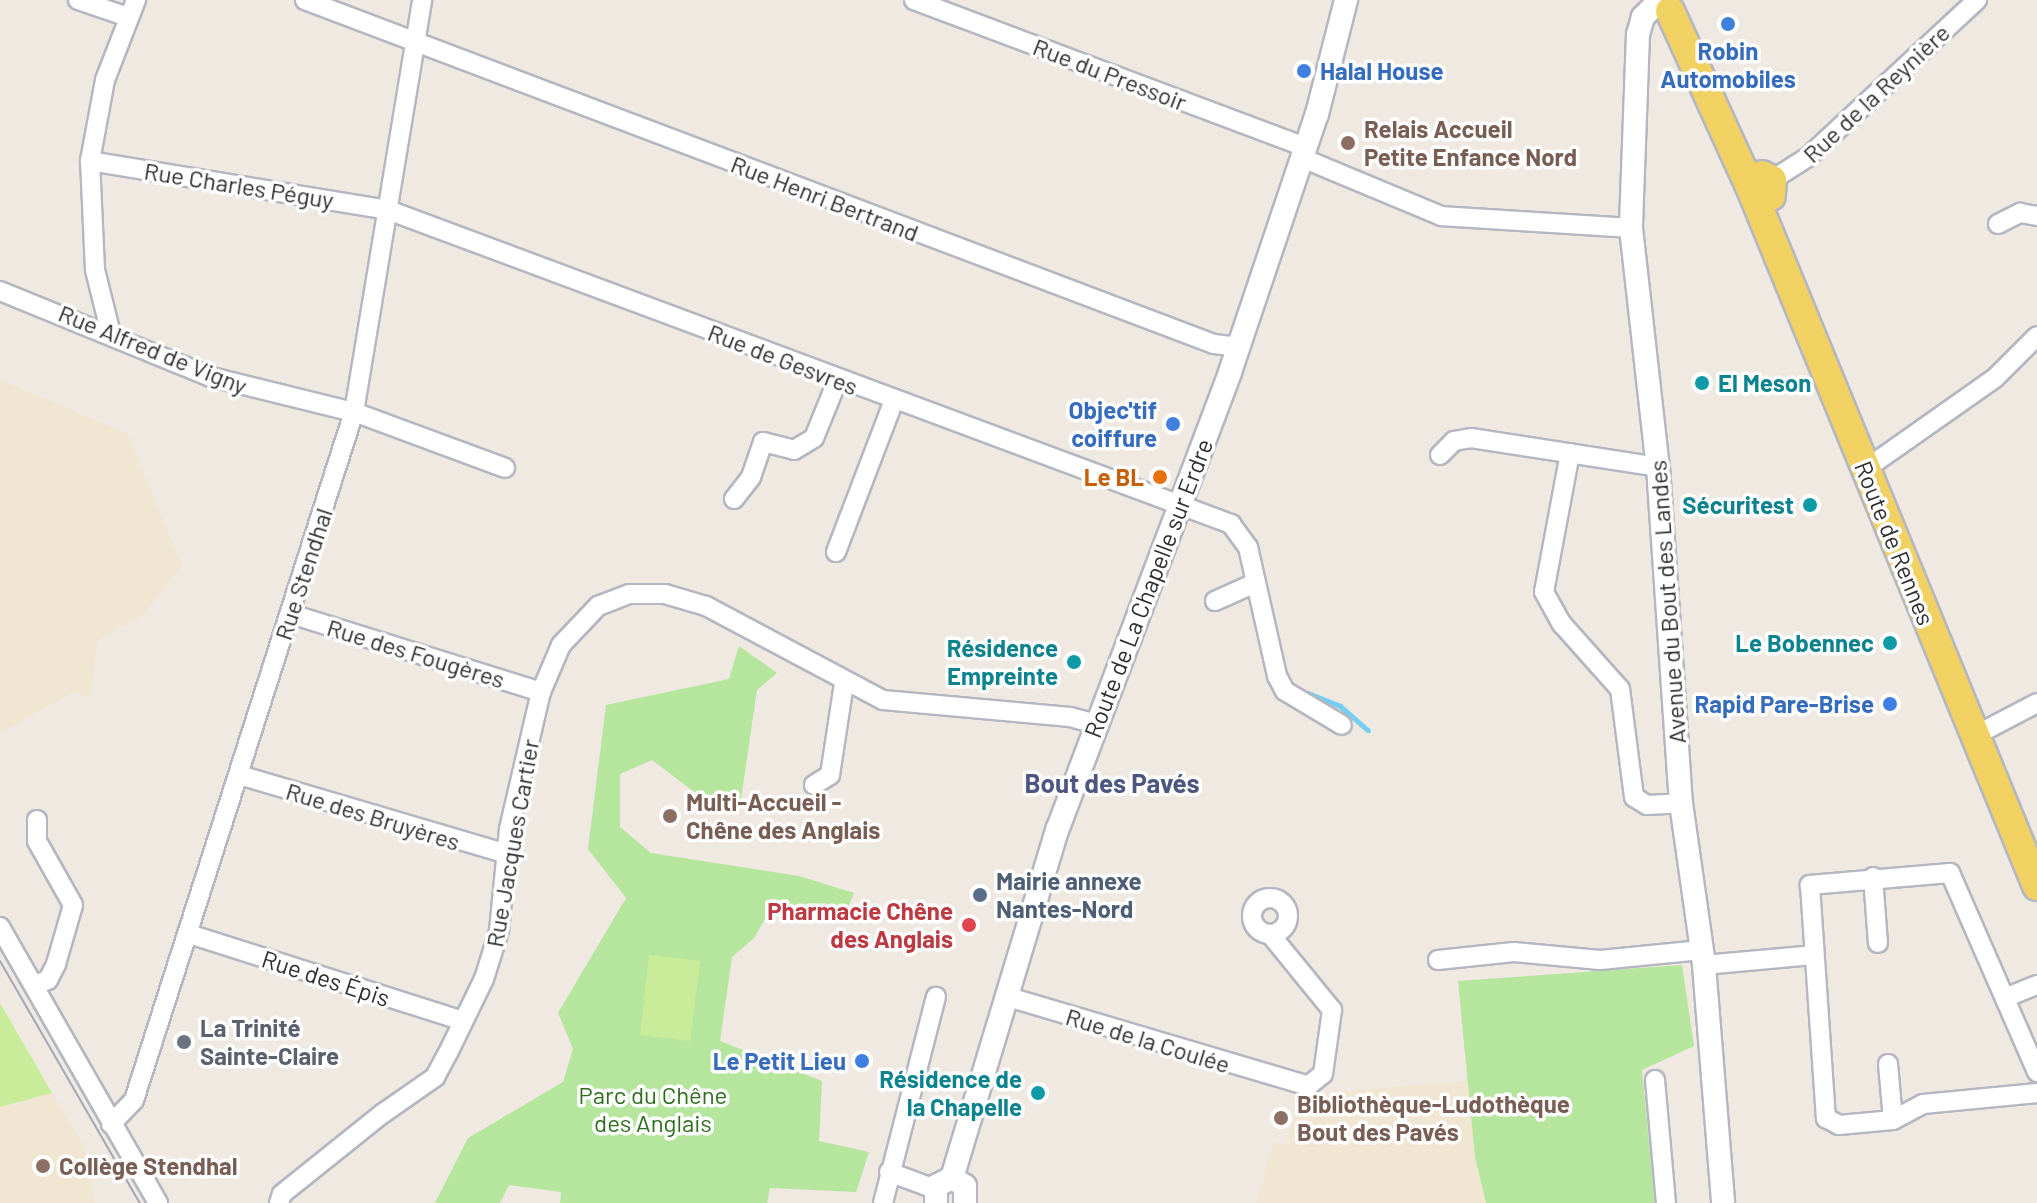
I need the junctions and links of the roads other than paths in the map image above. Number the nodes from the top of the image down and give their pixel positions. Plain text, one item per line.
1 (78, 0) edge
2 (305, 0) edge
3 (422, 0) edge
4 (914, 0) edge
5 (1346, 0) edge
6 (1977, 0) edge
7 (1669, 4) edge
8 (132, 8) edge
9 (415, 43) junction
10 (1304, 152) junction
11 (90, 161) junction
12 (1762, 187) junction
13 (388, 210) junction
14 (2037, 216) edge
15 (1998, 224) dead end
16 (1631, 228) junction
17 (0, 291) edge
18 (111, 334) junction
19 (2037, 336) edge
20 (1237, 347) junction
21 (838, 379) junction
22 (894, 400) junction
23 (354, 412) junction
24 (1570, 453) junction
25 (1440, 455) dead end
26 (1877, 461) junction
27 (1658, 467) junction
28 (505, 468) dead end
29 (734, 499) dead end
30 (1179, 508) junction
31 (836, 552) dead end
32 (1255, 583) junction
33 (1215, 601) dead end
34 (291, 614) junction
35 (844, 683) junction
36 (541, 692) junction
37 (2037, 703) edge
38 (1096, 724) junction
39 (1342, 725) dead end
40 (1982, 733) junction
41 (239, 775) junction
42 (814, 785) dead end
43 (1681, 803) junction
44 (37, 820) dead end
45 (2037, 836) edge
46 (508, 854) junction
47 (1873, 877) junction
48 (2037, 886) edge
49 (0, 927) edge
50 (189, 934) junction
51 (1270, 934) dead end
52 (1878, 943) dead end
53 (1813, 955) junction
54 (1703, 957) junction
55 (1438, 960) dead end
56 (34, 985) junction
57 (2037, 985) edge
58 (1005, 996) junction
59 (936, 997) dead end
60 (2007, 997) junction
61 (463, 1021) junction
62 (1888, 1064) dead end
63 (2037, 1072) edge
64 (1655, 1080) dead end
65 (2037, 1093) edge
66 (1893, 1120) junction
67 (111, 1124) junction
68 (889, 1172) junction
69 (941, 1190) edge
70 (158, 1203) edge
71 (279, 1203) edge
72 (883, 1203) edge
73 (965, 1203) edge
74 (1666, 1203) edge
75 (1723, 1203) edge

1 - 8 street
2 - 9 street, Rue Henri Bertrand
3 - 9 street, Rue Stendhal
4 - 10 street, Rue du Pressoir
5 - 10 street, Route de La Chapelle sur Erdre
6 - 12 street, Rue de la Reynière
7 - 12 main road, Route de Rennes
7 - 16 street, Avenue du Bout des Landes
8 - 11 street
9 - 13 street, Rue Stendhal
9 - 20 street, Rue Henri Bertrand
10 - 16 street, Rue du Pressoir
10 - 20 street, Route de La Chapelle sur Erdre
11 - 13 street, Rue Charles Péguy
11 - 18 street
12 - 26 main road, Route de Rennes
12 - 40 main road, Route de Rennes
13 - 21 street, Rue de Gesvres
13 - 23 street, Rue Stendhal
14 - 15 street
16 - 27 street, Avenue du Bout des Landes
17 - 18 street, Rue Alfred de Vigny
18 - 23 street, Rue Alfred de Vigny
19 - 26 street
20 - 30 street, Route de La Chapelle sur Erdre
21 - 22 street, Rue de Gesvres
21 - 29 street
22 - 30 street, Rue de Gesvres
22 - 31 street
23 - 28 street, Rue Alfred de Vigny
23 - 34 street, Rue Stendhal
24 - 25 street
24 - 27 street
24 - 43 street
26 - 40 main road, Route de Rennes
27 - 43 street, Avenue du Bout des Landes
30 - 32 street, Rue de Gesvres
30 - 38 street, Route de La Chapelle sur Erdre
32 - 33 street
32 - 39 street
34 - 36 street, Rue des Fougères
34 - 41 street, Rue Stendhal
35 - 36 street, Rue Jacques Cartier
35 - 38 street, Rue Jacques Cartier
35 - 42 street
36 - 46 street, Rue Jacques Cartier
37 - 40 street
38 - 58 street, Route de La Chapelle sur Erdre
40 - 45 main road, Route de Rennes
40 - 48 main road, Route de Rennes
41 - 46 street, Rue des Bruyères
41 - 50 street, Rue Stendhal
43 - 54 street, Avenue du Bout des Landes
44 - 56 street
46 - 61 street, Rue Jacques Cartier
47 - 52 street
47 - 53 street
47 - 60 street
49 - 56 street
50 - 61 street, Rue des Épis
50 - 67 street, Rue Stendhal
51 - 58 street, Rue de la Coulée
53 - 54 street
53 - 66 street
54 - 55 street
54 - 75 street, Avenue du Bout des Landes
56 - 67 street
57 - 60 street
58 - 69 street, Route de La Chapelle sur Erdre
59 - 68 street
60 - 63 street
61 - 71 street, Rue Jacques Cartier
62 - 66 street
64 - 74 street
65 - 66 street
67 - 70 street
68 - 69 street
68 - 72 street
69 - 73 street

